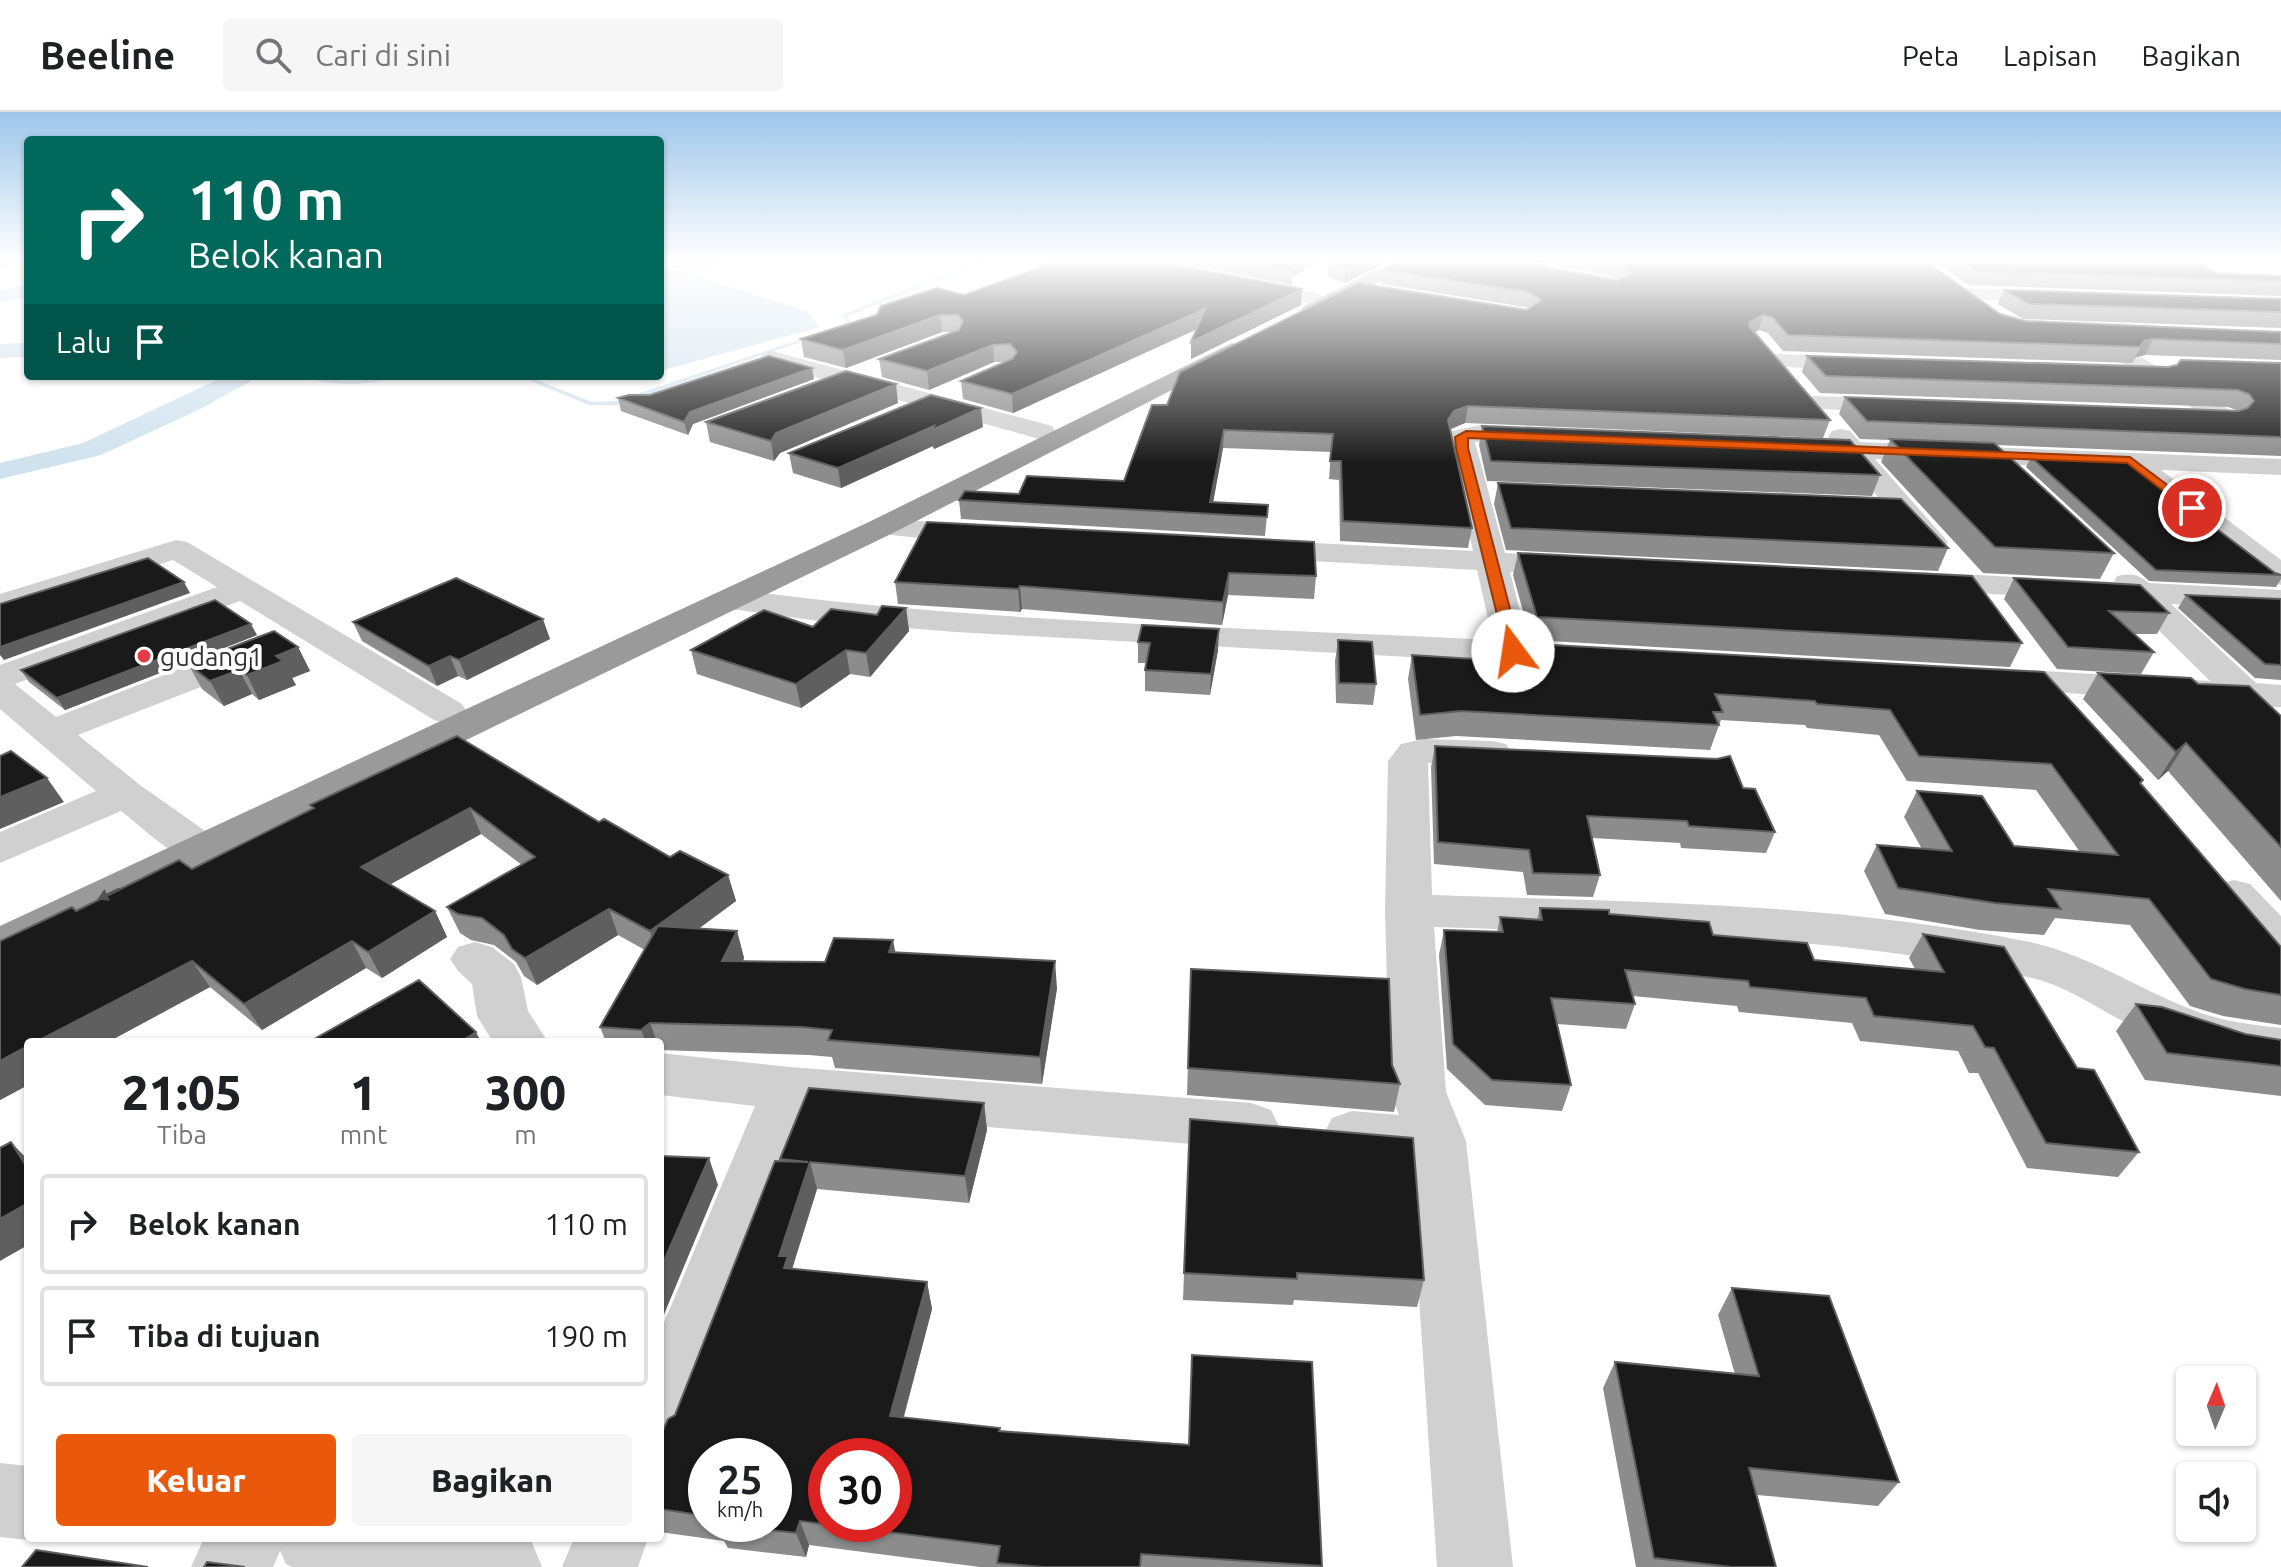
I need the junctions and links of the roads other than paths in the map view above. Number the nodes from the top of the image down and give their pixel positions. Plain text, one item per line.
1 (1264, 328) edge
2 (1264, 328) edge
3 (2132, 333) edge
4 (814, 343) edge
5 (892, 362) edge
6 (1888, 364) edge
7 (2188, 366) edge
8 (2152, 369) junction
9 (2112, 372) edge
10 (848, 379) junction
11 (974, 383) edge
12 (804, 395) edge
13 (931, 402) junction
14 (1813, 403) junction
15 (1925, 407) edge
16 (2180, 416) edge
17 (2228, 418) junction
18 (889, 420) edge
19 (1043, 432) junction
20 (1567, 437) edge
21 (1772, 447) edge
22 (1852, 450) junction
23 (2281, 453) edge
24 (1993, 456) junction
25 (2130, 460) junction
26 (2281, 467) edge
27 (2026, 487) edge
28 (1474, 492) junction
29 (1505, 493) edge
30 (882, 527) junction
31 (1014, 536) edge
32 (1219, 547) edge
33 (2105, 561) edge
34 (1490, 562) junction
35 (1599, 567) edge
36 (2281, 575) edge
37 (1895, 581) edge
38 (1973, 585) junction
39 (243, 589) junction
40 (2138, 592) junction
41 (731, 599) junction
42 (2281, 600) edge
43 (0, 605) edge
44 (313, 629) junction
45 (1513, 651) junction
46 (1622, 657) edge
47 (0, 677) edge
48 (1965, 678) edge
49 (2043, 682) junction
50 (0, 690) edge
51 (2264, 695) edge
52 (448, 712) junction
53 (2074, 717) edge
54 (2281, 724) edge
55 (51, 732) junction
56 (1536, 755) edge
57 (125, 794) junction
58 (191, 842) junction
59 (0, 849) edge
60 (2209, 866) edge
61 (1409, 910) junction
62 (0, 913) edge
63 (0, 946) edge
64 (2281, 946) edge
65 (475, 959) dead end
66 (519, 1038) edge
67 (2281, 1048) edge
68 (664, 1074) edge
69 (790, 1089) junction
70 (1437, 1141) junction
71 (664, 1405) edge
72 (0, 1500) edge
73 (24, 1503) edge
74 (245, 1542) edge
75 (338, 1542) edge
76 (609, 1542) edge
77 (229, 1567) edge
78 (504, 1567) edge
79 (600, 1567) edge
80 (1475, 1567) edge

1 - 19 highway
2 - 30 highway
3 - 8 street
4 - 10 street
5 - 10 street
6 - 14 street
7 - 8 street
8 - 9 street
8 - 17 street
10 - 12 street
10 - 13 street
11 - 13 street
13 - 18 street
13 - 19 street
14 - 15 street
14 - 22 street
16 - 17 street
17 - 23 street
19 - 52 highway
20 - 28 street
21 - 22 street
22 - 24 street
22 - 38 street
24 - 25 street
24 - 27 street
25 - 26 street
25 - 36 street
28 - 29 street
28 - 34 street
30 - 31 street
30 - 41 highway
32 - 34 street
33 - 40 street
34 - 35 street
34 - 45 street
37 - 38 street
38 - 40 street
38 - 49 street
39 - 43 street
39 - 44 street
39 - 47 street
40 - 42 street
40 - 51 street
41 - 45 street
41 - 58 highway
44 - 52 street
44 - 55 street
45 - 46 street
48 - 49 street
49 - 51 street
49 - 53 street
50 - 55 street
51 - 54 street
52 - 58 highway
55 - 57 street
56 - 61 street
57 - 58 street
57 - 59 street
58 - 62 highway
58 -> 63 highway
60 - 64 street
61 - 67 street
61 - 70 street
65 - 66 street
68 - 69 street
69 - 70 street
69 - 71 street
70 - 80 street
72 - 73 street
74 - 77 street
75 - 78 street
76 - 79 street

